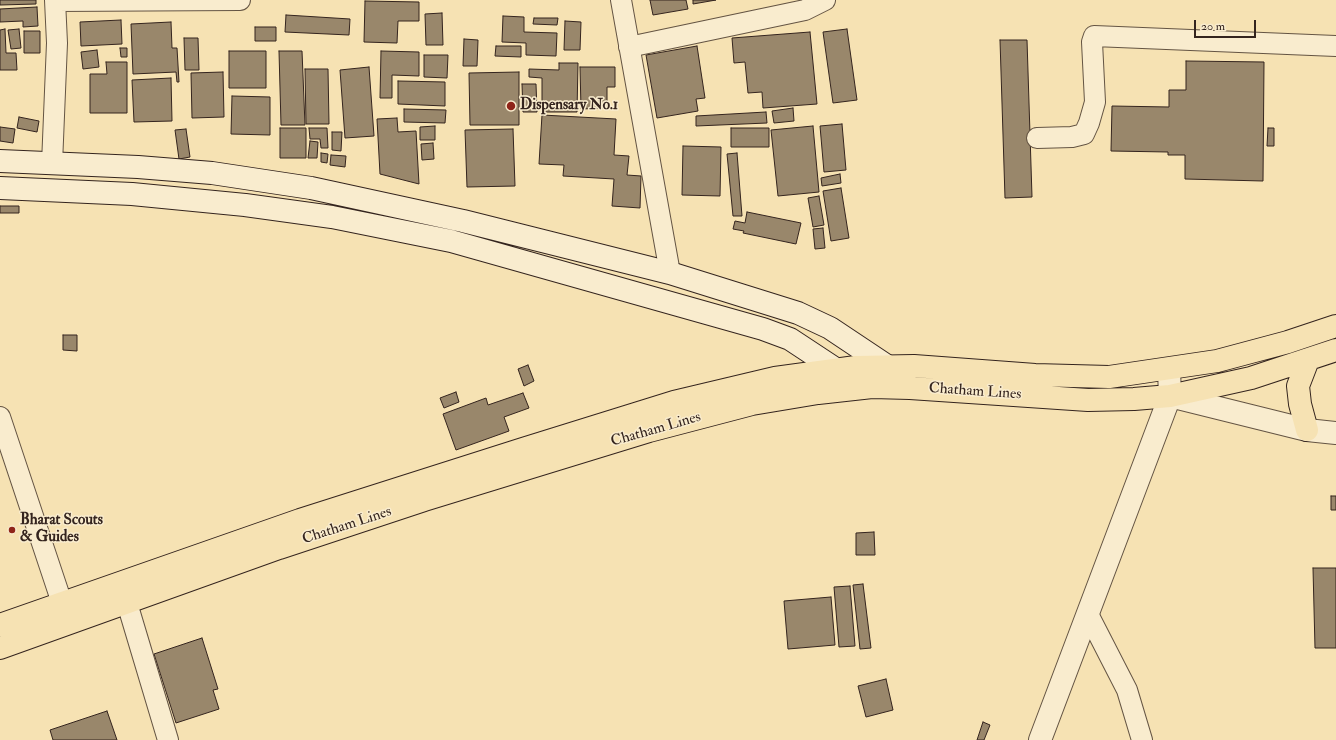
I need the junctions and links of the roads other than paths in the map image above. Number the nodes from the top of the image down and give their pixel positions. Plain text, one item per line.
1 (55, 0) edge
2 (240, 0) edge
3 (621, 0) edge
4 (825, 0) edge
5 (1336, 46) edge
6 (629, 47) junction
7 (1037, 138) dead end
8 (0, 161) edge
9 (52, 164) junction
10 (0, 188) edge
11 (670, 273) junction
12 (1336, 326) edge
13 (1336, 350) edge
14 (1308, 360) junction
15 (887, 366) junction
16 (837, 370) junction
17 (1169, 370) junction
18 (1170, 396) junction
19 (0, 417) edge
20 (1307, 430) junction
21 (1336, 433) edge
22 (62, 603) junction
23 (126, 603) junction
24 (1088, 614) junction
25 (69, 624) junction
26 (0, 625) edge
27 (0, 648) edge
28 (168, 740) edge
29 (1040, 740) edge
30 (1142, 740) edge

1 - 2 street
1 - 9 street
3 - 6 street
4 - 6 street
5 - 7 street
6 - 11 street
8 - 9 main road
9 - 11 main road
10 - 16 main road
11 - 15 main road
12 - 17 highway, Chatham Lines
13 - 14 highway, Chatham Lines
14 - 18 highway, Chatham Lines
14 - 20 highway
15 - 16 highway, Chatham Lines
15 - 17 highway, Chatham Lines
16 - 22 highway, Chatham Lines
17 - 18 main road
18 - 20 main road
18 - 23 highway, Chatham Lines
18 - 24 main road
19 - 22 street
20 - 21 main road
22 - 25 street
22 - 26 highway, Chatham Lines
23 - 25 highway, Chatham Lines
23 - 28 street
24 - 29 main road
24 - 30 street
25 - 27 highway, Chatham Lines

